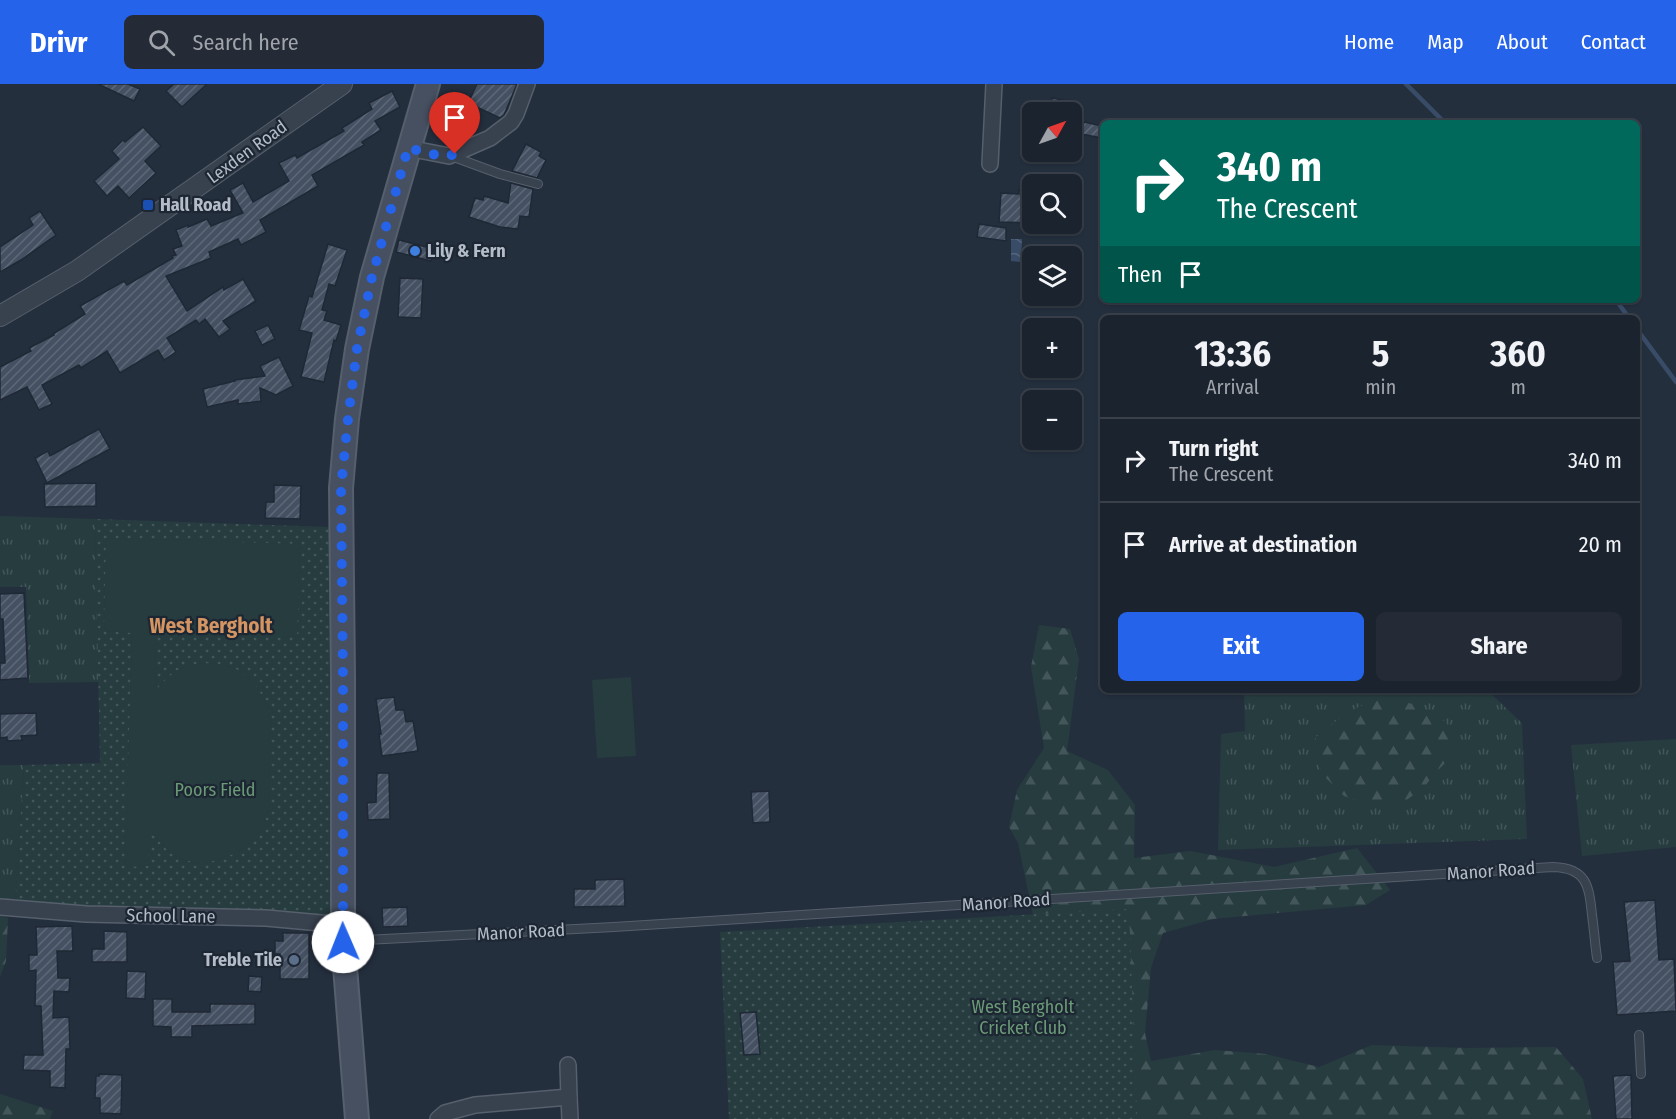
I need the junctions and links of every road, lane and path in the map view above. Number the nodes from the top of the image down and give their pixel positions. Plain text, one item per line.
1 (342, 84) edge
2 (428, 84) edge
3 (527, 84) edge
4 (994, 84) edge
5 (322, 91) edge
6 (408, 148) junction
7 (449, 156) junction
8 (990, 164) dead end
9 (538, 184) dead end
10 (0, 316) edge
11 (0, 907) edge
12 (343, 933) junction
13 (1596, 958) dead end
14 (1639, 1035) dead end
15 (568, 1065) dead end
16 (1641, 1074) dead end
17 (569, 1097) junction
18 (357, 1119) edge
19 (438, 1119) edge
20 (570, 1119) edge

1 - 5 street, Lexden Road
2 - 6 main road
3 - 7 street
4 - 8 street
5 - 10 street, Lexden Road
6 - 7 street
6 - 12 main road
7 - 9 lane
11 - 12 street, School Lane
12 - 13 lane, Manor Road
12 - 18 main road
14 - 16 lane
15 - 17 street
17 - 19 street
17 - 20 street

